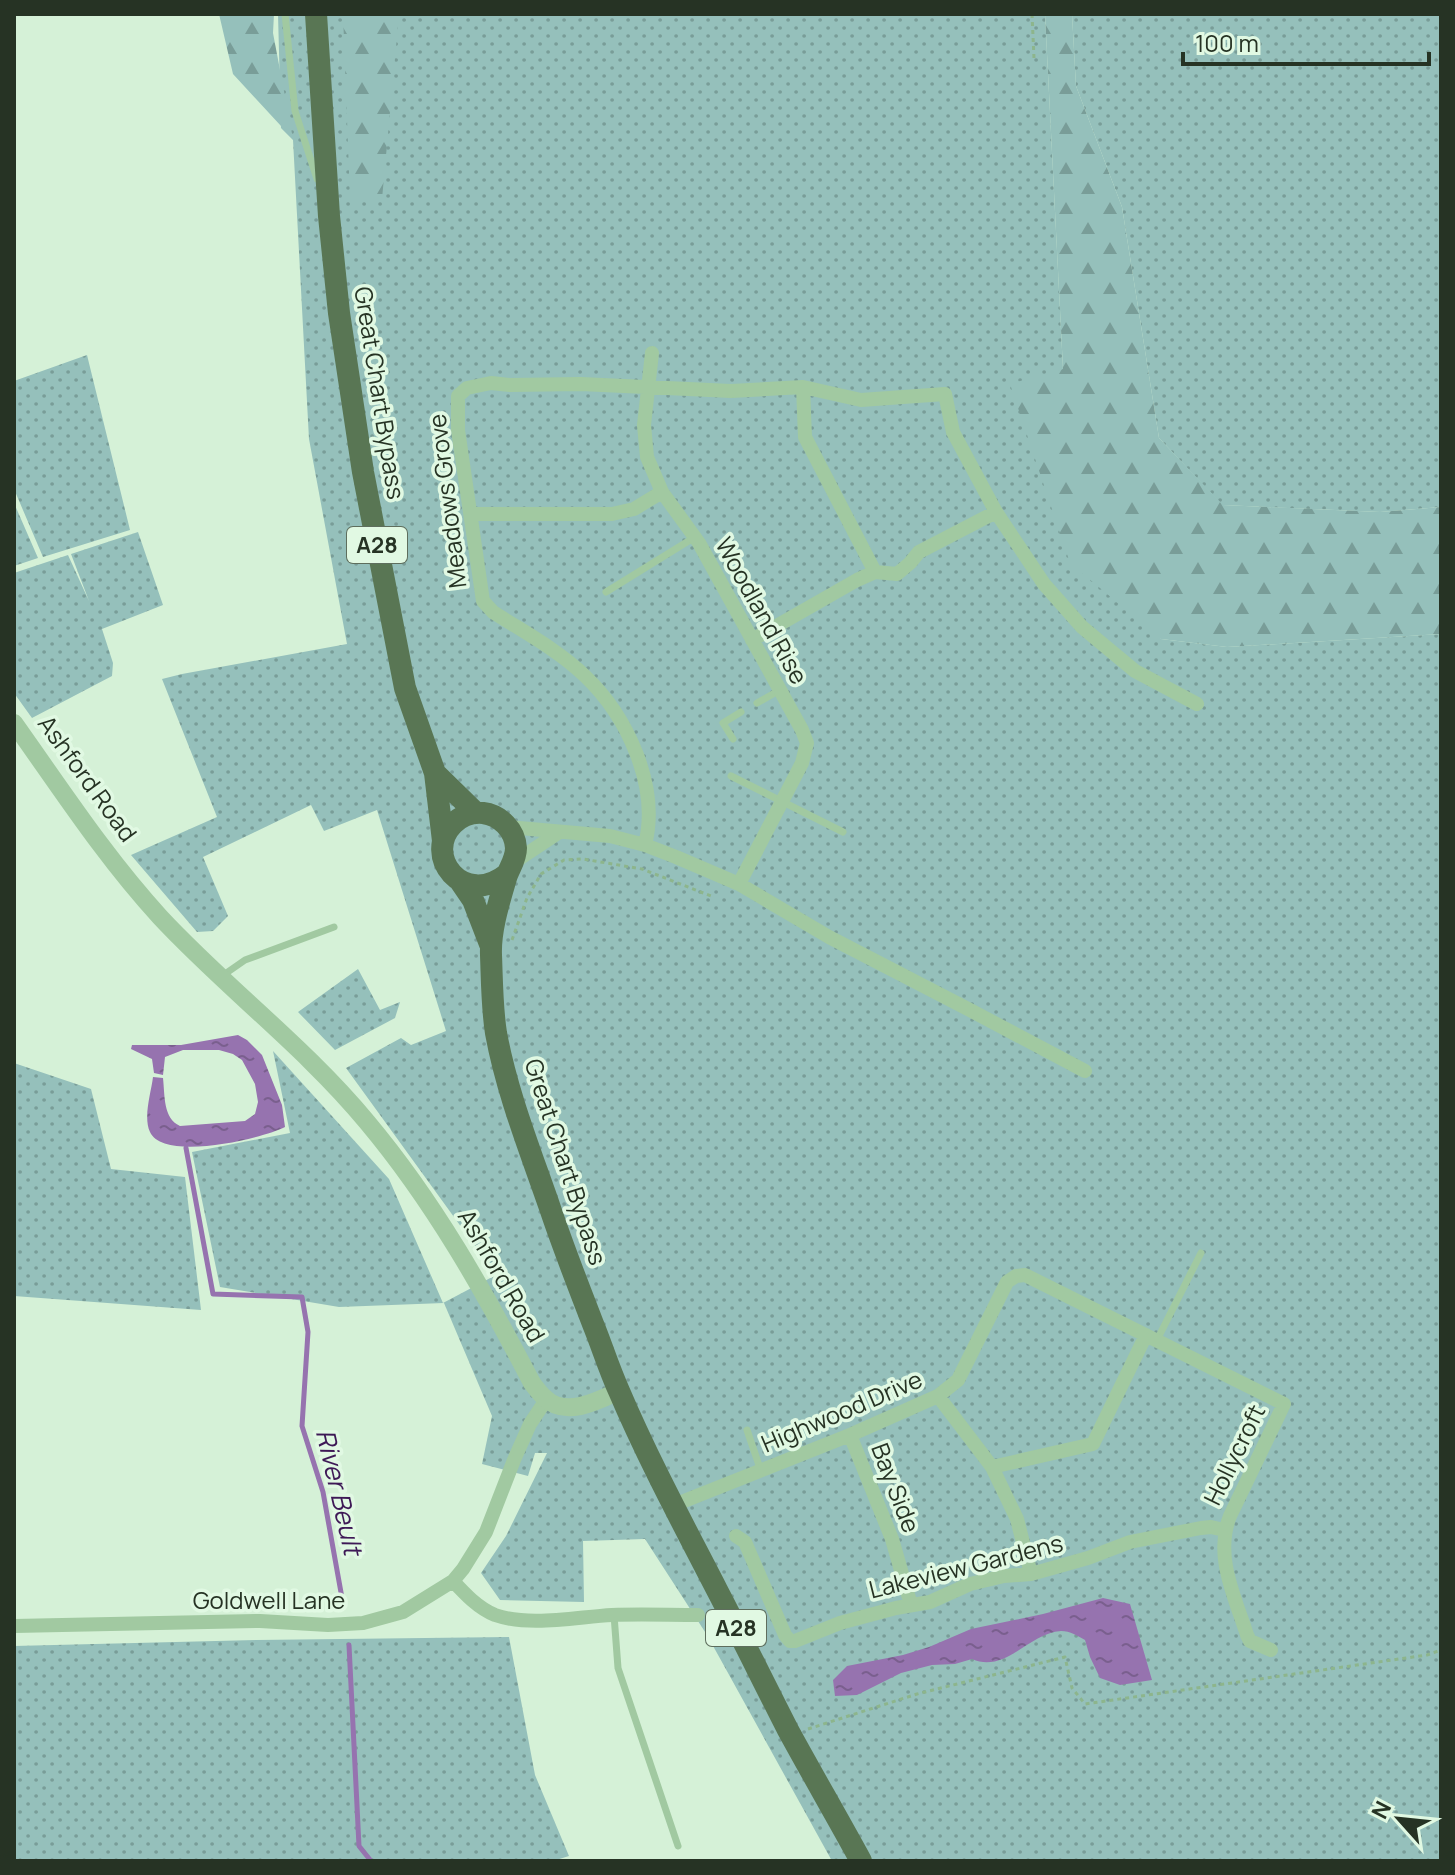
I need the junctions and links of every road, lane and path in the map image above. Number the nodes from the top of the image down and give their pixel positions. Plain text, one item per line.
1 (285, 14) edge
2 (316, 14) edge
3 (1032, 14) edge
4 (1034, 58) dead end
5 (329, 216) junction
6 (652, 353) dead end
7 (803, 387) junction
8 (648, 388) junction
9 (662, 492) junction
10 (996, 512) junction
11 (471, 514) junction
12 (695, 537) junction
13 (875, 572) junction
14 (606, 592) dead end
15 (752, 640) junction
16 (780, 690) junction
17 (757, 703) dead end
18 (1197, 704) dead end
19 (741, 712) dead end
20 (14, 723) edge
21 (733, 739) dead end
22 (435, 773) junction
23 (731, 776) dead end
24 (783, 800) junction
25 (476, 813) junction
26 (508, 827) junction
27 (843, 832) dead end
28 (558, 833) junction
29 (443, 841) junction
30 (645, 845) junction
31 (510, 868) junction
32 (460, 881) junction
33 (739, 884) junction
34 (711, 896) dead end
35 (334, 927) dead end
36 (501, 942) junction
37 (220, 977) junction
38 (1085, 1071) dead end
39 (1201, 1253) dead end
40 (1152, 1338) junction
41 (619, 1391) junction
42 (938, 1396) junction
43 (546, 1400) junction
44 (747, 1430) dead end
45 (850, 1435) junction
46 (992, 1467) junction
47 (761, 1471) junction
48 (674, 1505) junction
49 (1224, 1530) junction
50 (736, 1536) dead end
51 (1031, 1574) junction
52 (453, 1581) junction
53 (911, 1605) junction
54 (614, 1615) junction
55 (698, 1615) dead end
56 (14, 1626) edge
57 (1271, 1650) dead end
58 (1441, 1650) edge
59 (791, 1734) junction
60 (678, 1846) dead end
61 (861, 1861) edge

1 - 5 lane
2 - 5 main road, Great Chart Bypass / A28
3 - 4 path
5 - 22 main road, Great Chart Bypass / A28
6 - 8 street, Woodland Rise
7 - 8 street, Meadows Grove
7 - 10 street, Meadows Grove
7 - 13 street
8 - 9 street, Woodland Rise
8 - 11 street, Meadows Grove
9 - 11 street
9 - 12 street, Woodland Rise
10 - 13 street
10 - 18 street
11 - 30 street, Meadows Grove
12 - 14 lane
12 - 15 street, Woodland Rise
13 - 15 street
15 - 16 street, Woodland Rise
16 - 17 lane
16 - 24 street, Woodland Rise
19 - 21 lane
20 - 37 street, Ashford Road
22 - 25 main road, Great Chart Bypass / A28
22 - 29 main road, Great Chart Bypass / A28
23 - 24 lane
24 - 27 lane
24 - 33 street, Woodland Rise
25 - 26 main road
25 - 29 main road
26 - 28 street
26 - 31 main road
28 - 30 street
28 - 31 street
29 - 32 main road
30 - 33 street
31 - 32 main road
31 - 36 main road, Great Chart Bypass / A28
32 - 36 main road, Great Chart Bypass / A28
33 - 38 street
34 - 36 path
35 - 37 lane
36 - 41 main road, Great Chart Bypass / A28
37 - 43 street, Ashford Road
39 - 40 lane
40 - 42 street, Highwood Drive
40 - 46 street
40 - 49 street, Hollycroft
41 - 43 street
41 - 48 main road, A28
42 - 45 street, Highwood Drive
42 - 46 street
43 - 52 street, Goldwell Lane
44 - 47 lane
45 - 47 street, Highwood Drive
45 - 53 street, Bay Side
46 - 51 street
47 - 48 street, Highwood Drive
48 - 59 main road, A28
49 - 51 street, Lakeview Gardens
49 - 57 street, Hollycroft
50 - 53 street, Lakeview Gardens
51 - 53 street, Lakeview Gardens
52 - 54 street
52 - 56 street, Goldwell Lane
54 - 55 street
54 - 60 lane
58 - 59 path
59 - 61 main road, A28

